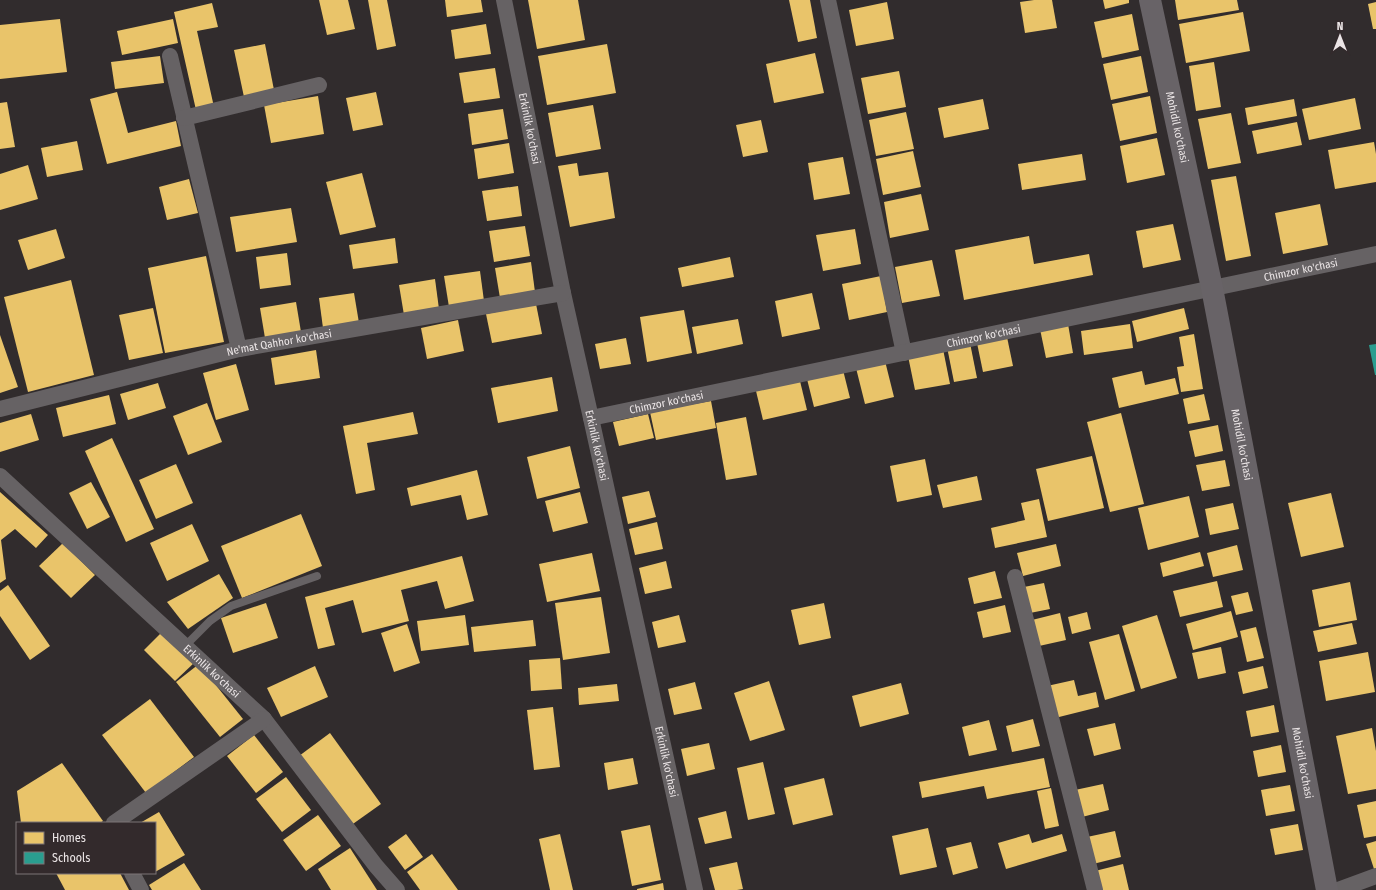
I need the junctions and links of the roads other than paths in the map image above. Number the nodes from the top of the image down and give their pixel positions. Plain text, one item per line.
1 (504, 0) edge
2 (828, 0) edge
3 (1150, 0) edge
4 (170, 56) dead end
5 (318, 85) dead end
6 (184, 118) junction
7 (1376, 254) edge
8 (1212, 288) junction
9 (563, 293) junction
10 (239, 349) junction
11 (904, 354) junction
12 (0, 409) edge
13 (591, 418) junction
14 (0, 476) edge
15 (317, 576) dead end
16 (1015, 577) dead end
17 (184, 646) junction
18 (264, 719) junction
19 (115, 822) edge
20 (133, 874) edge
21 (1376, 876) edge
22 (141, 890) edge
23 (397, 890) edge
24 (695, 890) edge
25 (1095, 890) edge
26 (1327, 890) edge
27 (1338, 890) edge

1 - 9 street, Erkinlik ko'chasi
2 - 11 street
3 - 8 street, Mohidil ko'chasi
4 - 6 street
5 - 6 street
6 - 10 street
7 - 8 street, Chimzor ko'chasi
8 - 11 street, Chimzor ko'chasi
8 - 26 street, Mohidil ko'chasi
9 - 10 street, Ne'mat Qahhor ko'chasi
9 - 13 street, Erkinlik ko'chasi
10 - 12 street, Ne'mat Qahhor ko'chasi
11 - 13 street, Chimzor ko'chasi
13 - 24 street, Erkinlik ko'chasi
14 - 17 street, Erkinlik ko'chasi
15 - 17 lane
16 - 25 street
17 - 18 street, Erkinlik ko'chasi
18 - 19 street
18 - 23 street, Erkinlik ko'chasi
20 - 22 street
21 - 27 street

